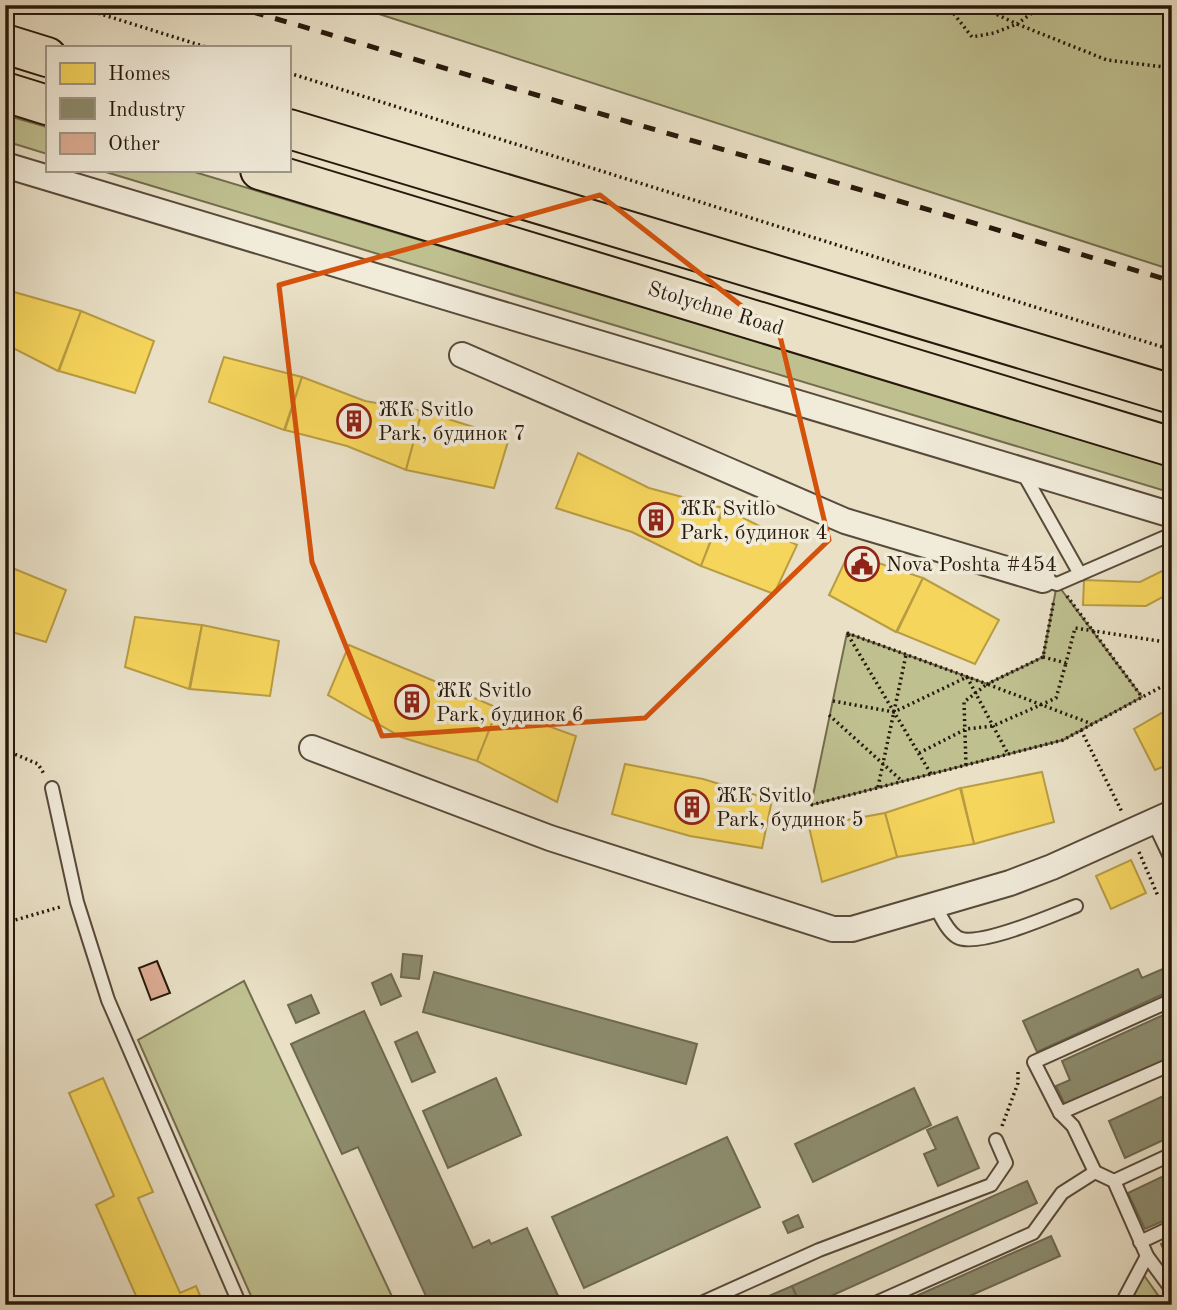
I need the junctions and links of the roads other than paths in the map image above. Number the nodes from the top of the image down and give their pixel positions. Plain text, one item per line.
1 (5, 44) edge
2 (46, 57) edge
3 (5, 92) edge
4 (46, 105) edge
5 (290, 129) edge
6 (5, 165) edge
7 (267, 172) edge
8 (462, 355) dead end
9 (1172, 394) edge
10 (1172, 447) edge
11 (1022, 471) junction
12 (1172, 515) edge
13 (1172, 534) edge
14 (1080, 574) junction
15 (1050, 582) joint
16 (312, 748) dead end
17 (52, 788) road end
18 (1163, 817) edge
19 (1172, 861) edge
20 (935, 906) junction
21 (1076, 906) dead end
22 (1172, 1000) edge
23 (1172, 1064) edge
24 (1060, 1112) junction
25 (996, 1140) road end
26 (1172, 1154) edge
27 (1095, 1172) junction
28 (1114, 1181) junction
29 (1172, 1227) edge
30 (1140, 1241) junction
31 (1147, 1256) junction
32 (1172, 1290) edge
33 (240, 1305) edge
34 (697, 1305) edge
35 (871, 1305) edge
36 (1121, 1305) edge

1 - 2 highway
3 - 4 highway
5 - 9 highway
6 - 11 street
7 - 10 highway, Stolychne Road
8 - 15 street
11 - 12 street
11 - 14 lane
13 - 14 lane
14 - 15 lane
16 - 20 street
17 - 33 lane
18 - 19 lane
18 - 20 street
20 - 21 lane
22 - 24 lane
23 - 24 lane
24 - 27 lane
25 - 34 lane
26 - 28 lane
27 - 28 lane
27 - 35 lane
28 - 30 lane
29 - 30 lane
30 - 31 lane
31 - 32 lane
31 - 36 lane

